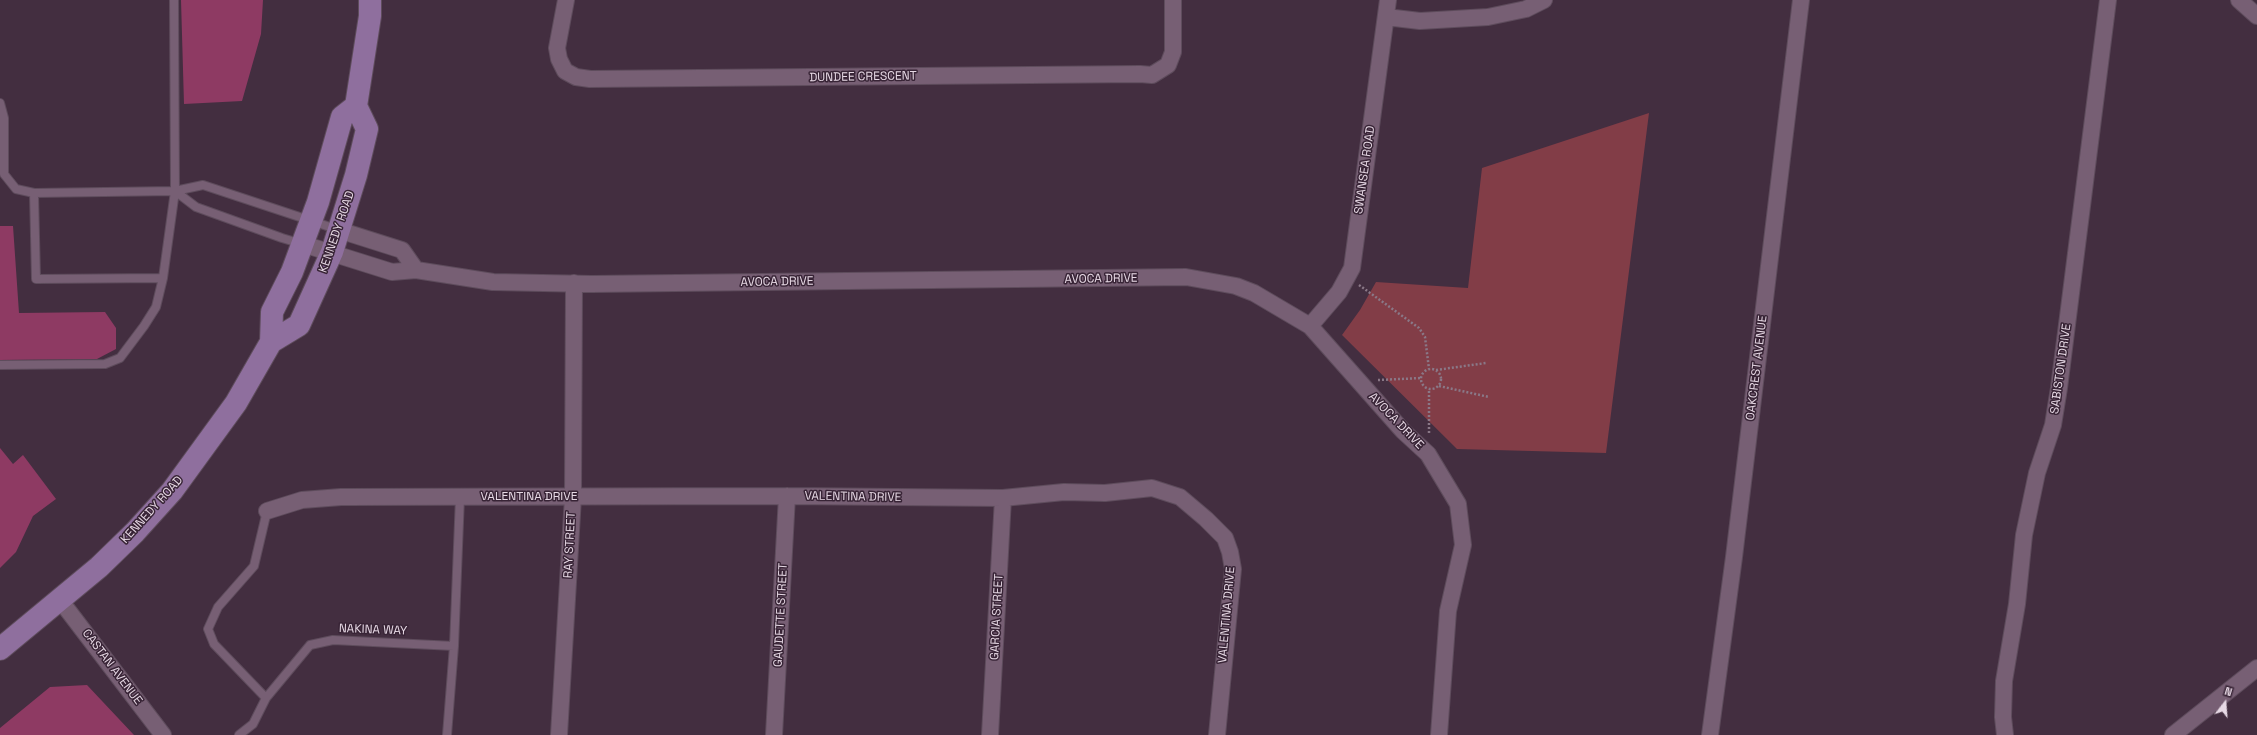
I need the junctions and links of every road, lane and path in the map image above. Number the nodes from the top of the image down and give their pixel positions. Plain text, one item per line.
1 (174, 0) edge
2 (370, 0) edge
3 (566, 0) edge
4 (1173, 0) edge
5 (1388, 0) edge
6 (1544, 0) edge
7 (1801, 0) edge
8 (2108, 0) edge
9 (2239, 0) edge
10 (2257, 16) edge
11 (1386, 17) junction
12 (0, 103) edge
13 (356, 106) junction
14 (175, 190) junction
15 (34, 193) junction
16 (311, 221) junction
17 (339, 230) junction
18 (303, 244) junction
19 (332, 252) junction
20 (416, 270) junction
21 (1347, 277) junction
22 (163, 278) junction
23 (574, 283) junction
24 (1310, 326) junction
25 (271, 342) junction
26 (1486, 363) dead end
27 (0, 365) edge
28 (1429, 369) junction
29 (1436, 370) junction
30 (1422, 378) junction
31 (1358, 381) junction
32 (1439, 386) junction
33 (1429, 390) junction
34 (1489, 397) dead end
35 (1428, 454) junction
36 (787, 496) junction
37 (460, 497) junction
38 (573, 497) junction
39 (1004, 498) junction
40 (267, 511) joint
41 (60, 600) junction
42 (454, 646) junction
43 (0, 649) edge
44 (2257, 668) edge
45 (266, 698) junction
46 (163, 735) edge
47 (240, 735) edge
48 (447, 735) edge
49 (559, 735) edge
50 (774, 735) edge
51 (990, 735) edge
52 (1217, 735) edge
53 (1439, 735) edge
54 (1710, 735) edge
55 (2005, 735) edge
56 (2173, 735) edge

1 - 14 lane
2 - 13 main road
3 - 4 street, DUNDEE CRESCENT
5 - 11 street, SWANSEA ROAD
6 - 11 street
7 - 54 street, OAKCREST AVENUE
8 - 55 street, SABISTON DRIVE
9 - 10 street
11 - 21 street, SWANSEA ROAD
12 - 15 lane
13 - 16 main road, KENNEDY ROAD
13 - 17 main road, KENNEDY ROAD
14 - 15 lane
14 - 16 lane
14 - 18 lane
14 - 22 lane
15 - 22 lane
16 - 17 lane
16 - 18 main road, KENNEDY ROAD
17 - 19 main road, KENNEDY ROAD
17 - 20 street
18 - 19 street, AVOCA DRIVE
18 - 25 main road, KENNEDY ROAD
19 - 20 street, AVOCA DRIVE
19 - 25 main road, KENNEDY ROAD
20 - 23 street, AVOCA DRIVE
21 - 24 street, SWANSEA ROAD
21 - 28 path
22 - 27 lane
23 - 24 street, AVOCA DRIVE
23 - 38 street, RAY STREET
24 - 31 street, AVOCA DRIVE
25 - 41 main road, KENNEDY ROAD
26 - 29 path
28 - 29 path
28 - 30 path
29 - 32 path
30 - 31 path
30 - 33 path
31 - 35 street, AVOCA DRIVE
32 - 33 path
32 - 34 path
33 - 35 path
35 - 53 street, AVOCA DRIVE
36 - 38 street, VALENTINA DRIVE
36 - 39 street, VALENTINA DRIVE
36 - 50 street, GAUDETTE STREET
37 - 38 street, VALENTINA DRIVE
37 - 40 street, VALENTINA DRIVE
37 - 42 lane
38 - 49 street, RAY STREET
39 - 51 street, GARCIA STREET
39 - 52 street, VALENTINA DRIVE
40 - 45 lane
41 - 43 main road, KENNEDY ROAD
41 - 46 street, CASTAN AVENUE
42 - 45 lane, NAKINA WAY
42 - 48 lane
44 - 56 street
45 - 47 lane, NAKINA WAY

